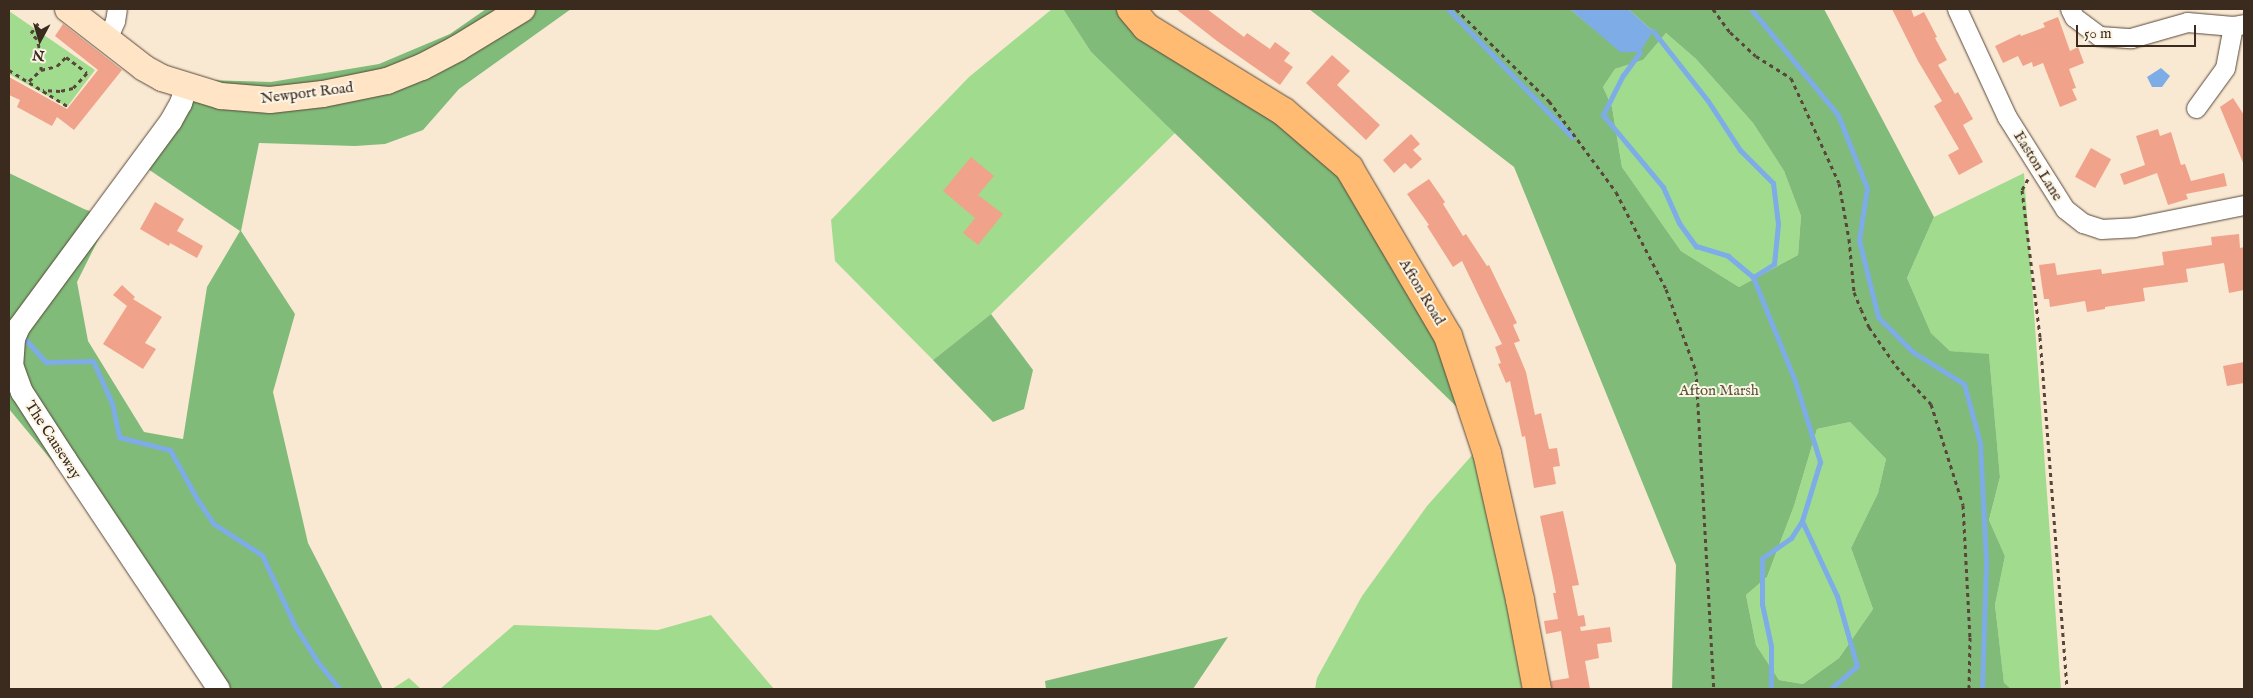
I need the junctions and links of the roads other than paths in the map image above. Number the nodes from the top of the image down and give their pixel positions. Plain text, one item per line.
1 (68, 9) edge
2 (117, 9) edge
3 (522, 9) edge
4 (1131, 9) edge
5 (1957, 9) edge
6 (2070, 9) edge
7 (2239, 25) edge
8 (106, 38) junction
9 (186, 87) junction
10 (2196, 108) dead end
11 (2244, 205) edge
12 (219, 689) edge
13 (1537, 689) edge

1 - 8 main road, Newport Road
2 - 8 street
3 - 9 main road, Newport Road
4 - 13 main road, Afton Road
5 - 11 street, Easton Lane
6 - 7 street
7 - 10 street
8 - 9 main road, Newport Road
9 - 12 street, The Causeway

